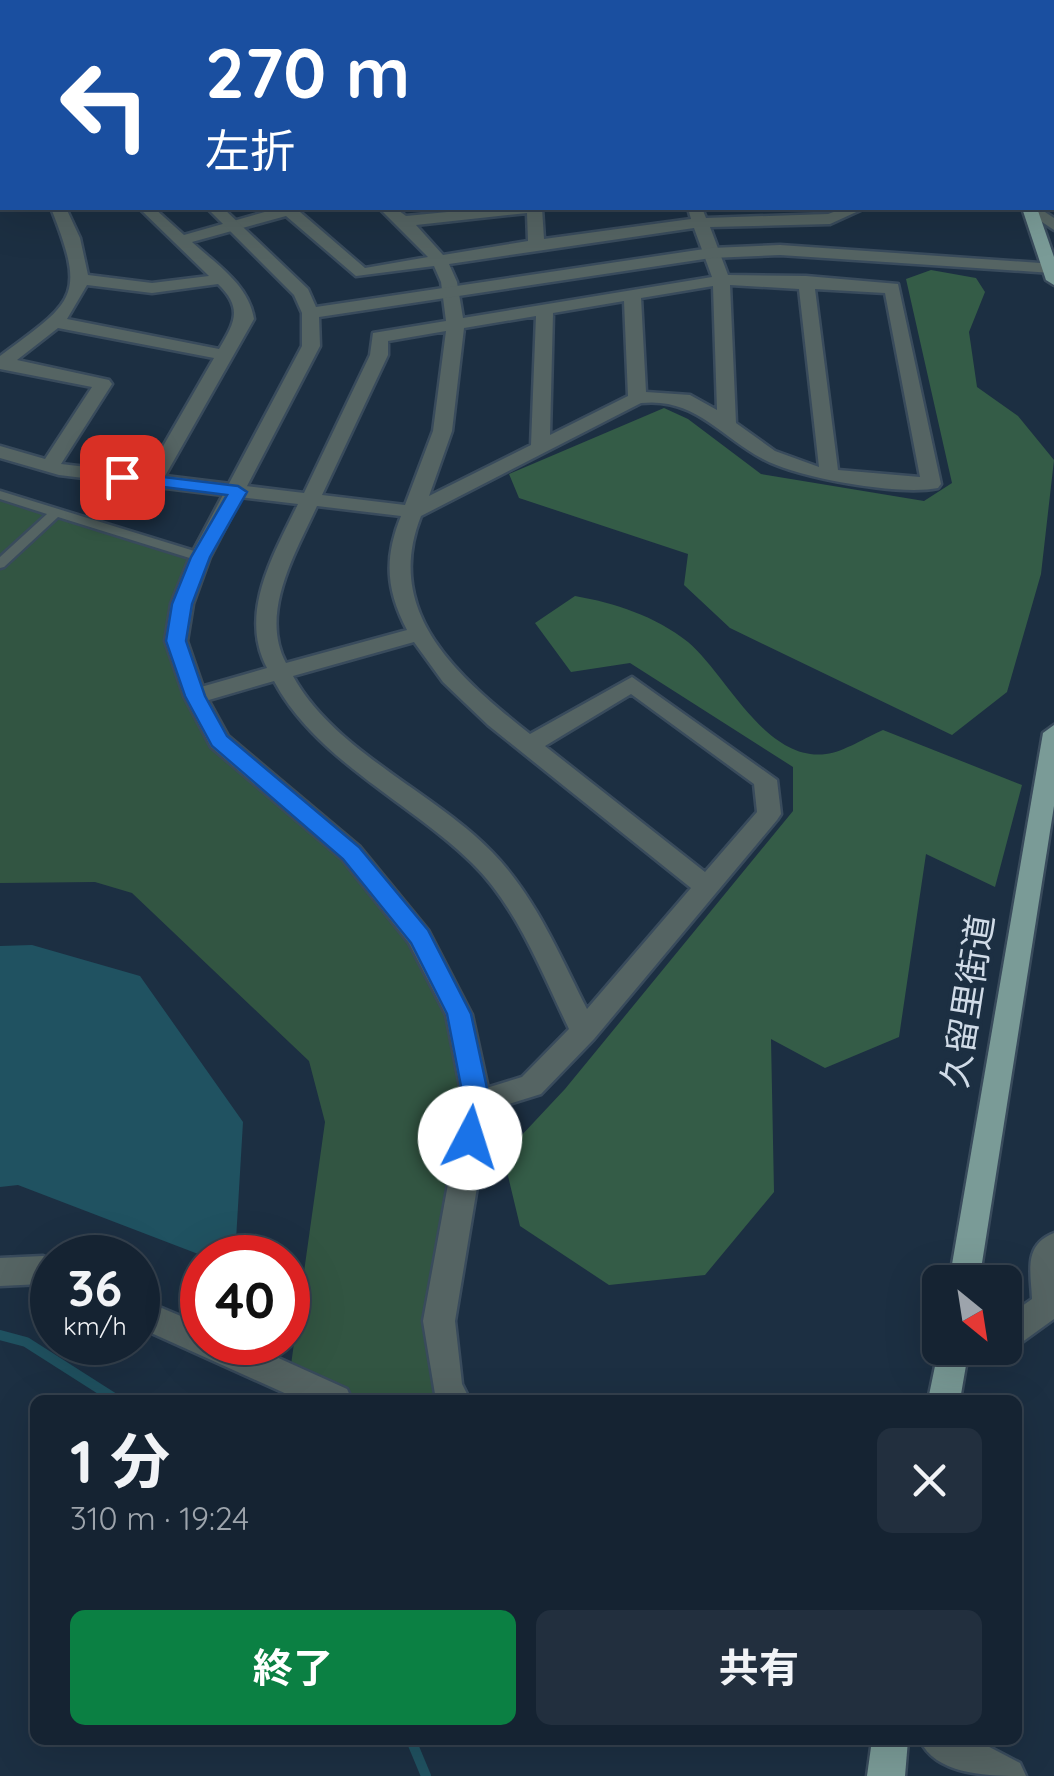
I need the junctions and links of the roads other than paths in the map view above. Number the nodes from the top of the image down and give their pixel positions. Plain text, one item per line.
1 (59, 210) edge
2 (148, 210) edge
3 (217, 210) edge
4 (285, 210) edge
5 (293, 210) edge
6 (389, 210) edge
7 (512, 210) edge
8 (532, 210) edge
9 (852, 210) edge
10 (1031, 210) edge
11 (1033, 210) edge
12 (782, 214) edge
13 (696, 215) edge
14 (405, 221) junction
15 (1054, 224) edge
16 (236, 226) junction
17 (182, 240) junction
18 (536, 245) junction
19 (711, 252) junction
20 (439, 262) junction
21 (1053, 274) edge
22 (222, 278) junction
23 (82, 279) junction
24 (721, 280) junction
25 (806, 282) junction
26 (454, 291) junction
27 (632, 294) junction
28 (545, 309) junction
29 (310, 313) junction
30 (54, 322) junction
31 (458, 324) junction
32 (225, 355) junction
33 (1, 363) edge
34 (637, 398) junction
35 (728, 428) junction
36 (540, 449) junction
37 (0, 452) edge
38 (50, 466) junction
39 (829, 473) junction
40 (153, 481) junction
41 (238, 492) junction
42 (0, 496) edge
43 (310, 501) junction
44 (413, 512) junction
45 (56, 513) junction
46 (200, 557) junction
47 (0, 564) edge
48 (417, 634) junction
49 (277, 671) junction
50 (195, 696) junction
51 (1054, 733) edge
52 (529, 745) junction
53 (1044, 852) edge
54 (707, 887) junction
55 (584, 1031) junction
56 (477, 1102) junction
57 (1054, 1247) edge
58 (967, 1265) edge
59 (30, 1271) edge
60 (0, 1272) edge
61 (1022, 1326) edge
62 (257, 1365) edge
63 (950, 1365) edge
64 (325, 1395) edge
65 (451, 1395) edge
66 (945, 1395) edge
67 (889, 1745) edge
68 (948, 1745) edge
69 (886, 1776) edge
70 (1008, 1776) edge

1 - 23 street
2 - 17 street
3 - 16 street
4 - 16 street
5 - 20 street
6 - 14 street
7 - 14 street
8 - 18 street
9 - 12 street
10 - 21 main road
11 - 15 street
12 - 13 street
13 - 18 street
13 - 19 street
14 - 20 street
16 - 17 street
16 - 29 street
17 - 22 street
18 - 20 street
19 - 21 street
19 - 24 street
19 - 26 street
20 - 26 street
22 - 23 street
22 - 32 street
23 - 30 street
24 - 25 street
24 - 27 street
24 - 35 street
25 - 39 street
25 - 39 street
26 - 29 street
26 - 31 street
27 - 28 street
27 - 34 street
28 - 31 street
28 - 36 street
29 - 41 street
30 - 32 street
30 - 33 street
31 - 43 street
31 - 44 street
32 - 40 street
33 - 38 street
34 - 35 street
34 - 36 street
35 - 39 street
36 - 44 street
37 - 38 street
38 - 40 street
40 - 41 street
41 - 43 street
41 - 46 street
42 - 45 lane
43 - 44 street
43 - 49 street
44 - 48 street
45 - 46 lane
45 - 47 lane
46 - 50 street
48 - 49 street
48 - 52 street
49 - 50 street
49 - 55 street
50 - 56 street
51 - 53 main road, 久留里街道
52 - 54 street
52 - 54 street
53 - 58 main road, 久留里街道
54 - 55 street
55 - 56 street
56 - 65 street
57 - 61 street
59 - 60 street
62 - 64 street
63 - 66 main road
67 - 69 main road
68 - 70 street

